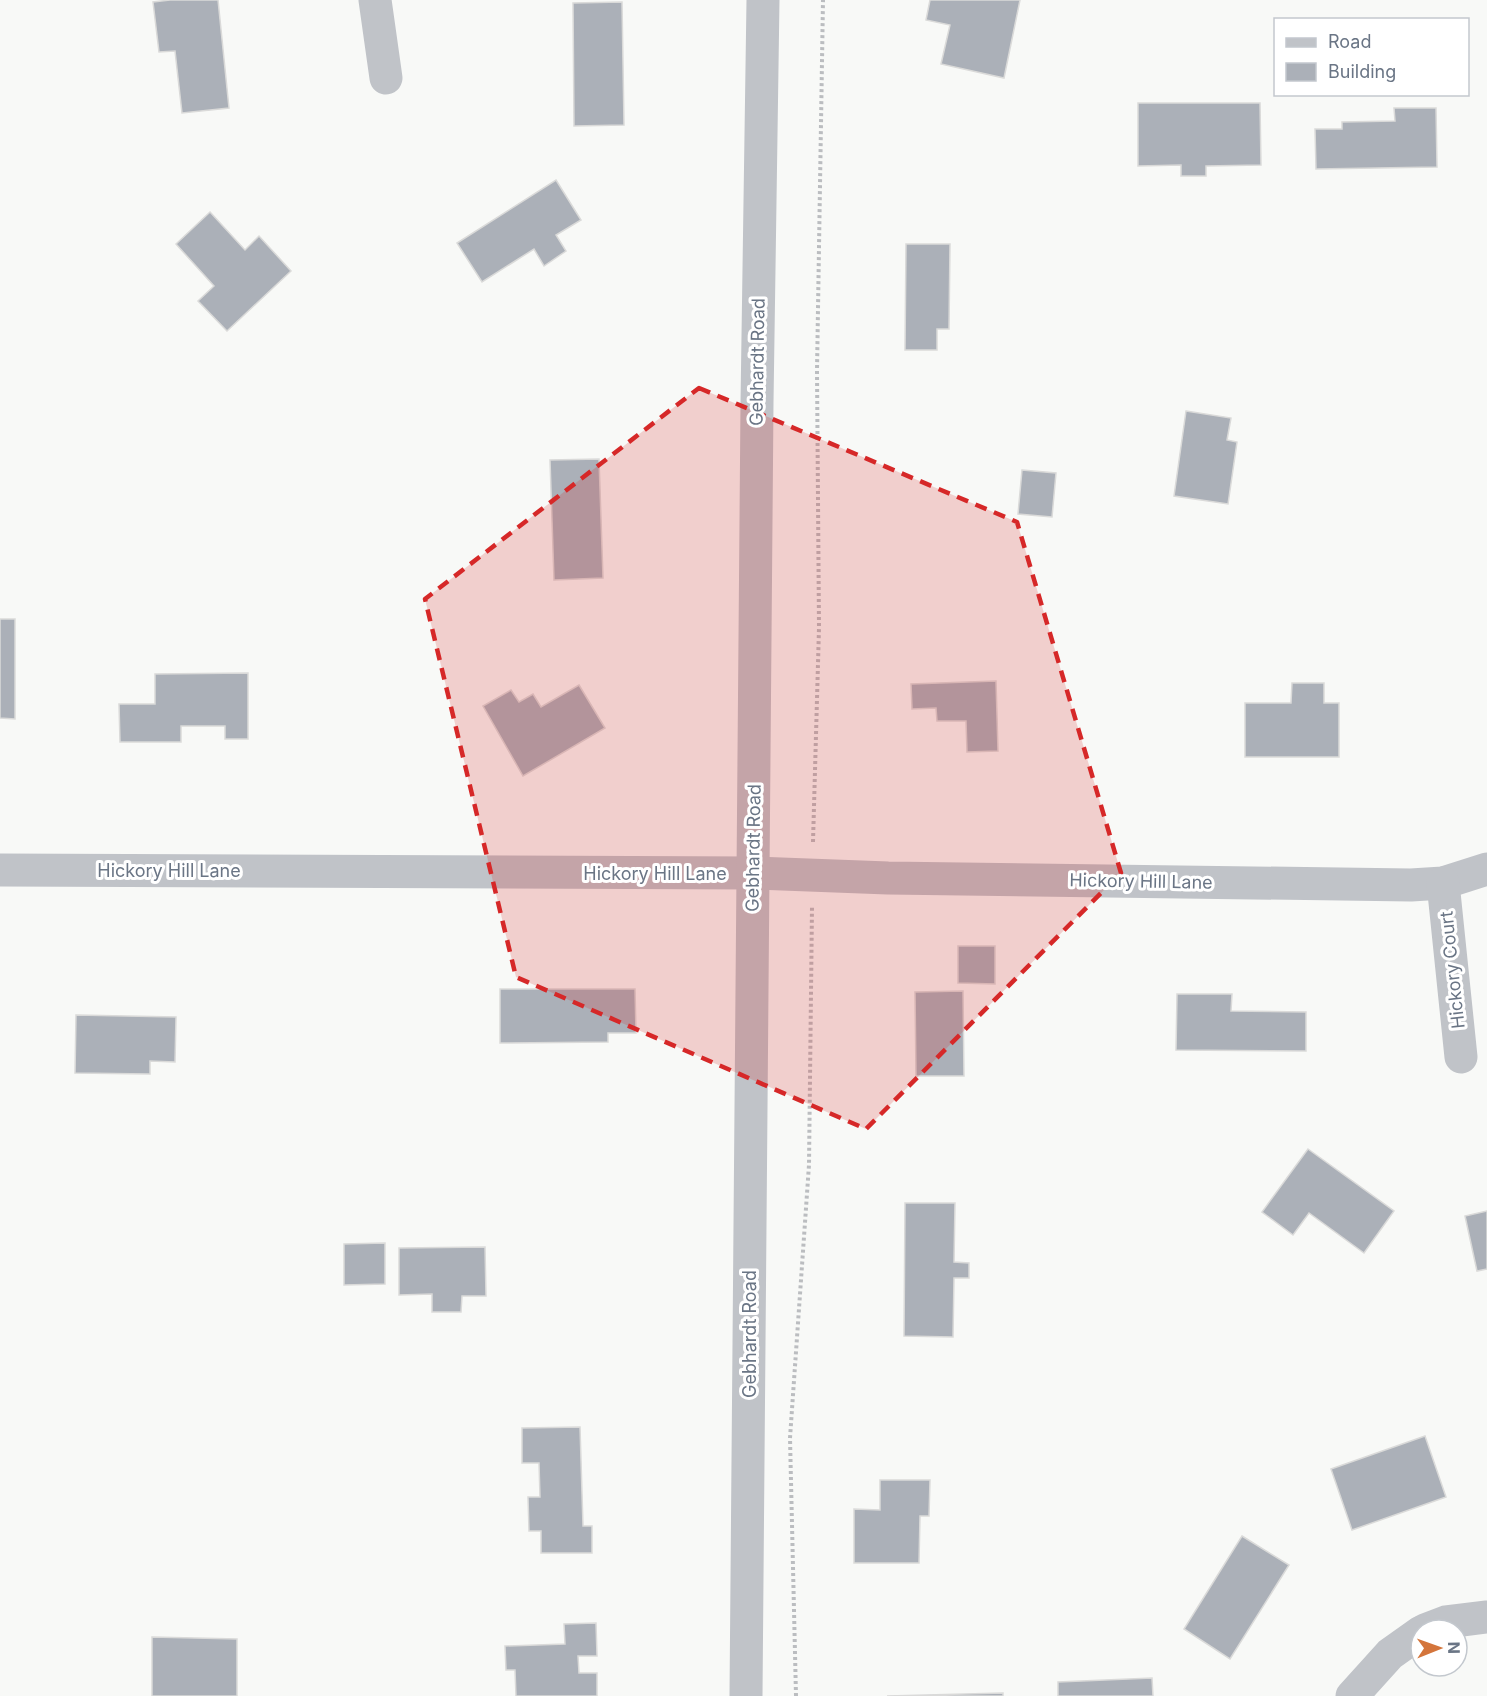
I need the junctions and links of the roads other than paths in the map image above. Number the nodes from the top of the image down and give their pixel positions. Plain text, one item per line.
1 (375, 0) edge
2 (763, 0) edge
3 (386, 78) dead end
4 (1487, 869) edge
5 (0, 870) edge
6 (753, 873) junction
7 (1443, 883) junction
8 (1461, 1057) dead end
9 (1487, 1617) edge
10 (1469, 1619) edge
11 (1409, 1641) edge
12 (746, 1696) edge
13 (1352, 1696) edge

1 - 3 street
2 - 6 street, Gebhardt Road
4 - 7 street, Hickory Hill Lane
5 - 6 street, Hickory Hill Lane
6 - 7 street, Hickory Hill Lane
6 - 12 street, Gebhardt Road
7 - 8 street, Hickory Court
9 - 10 street
11 - 13 street

